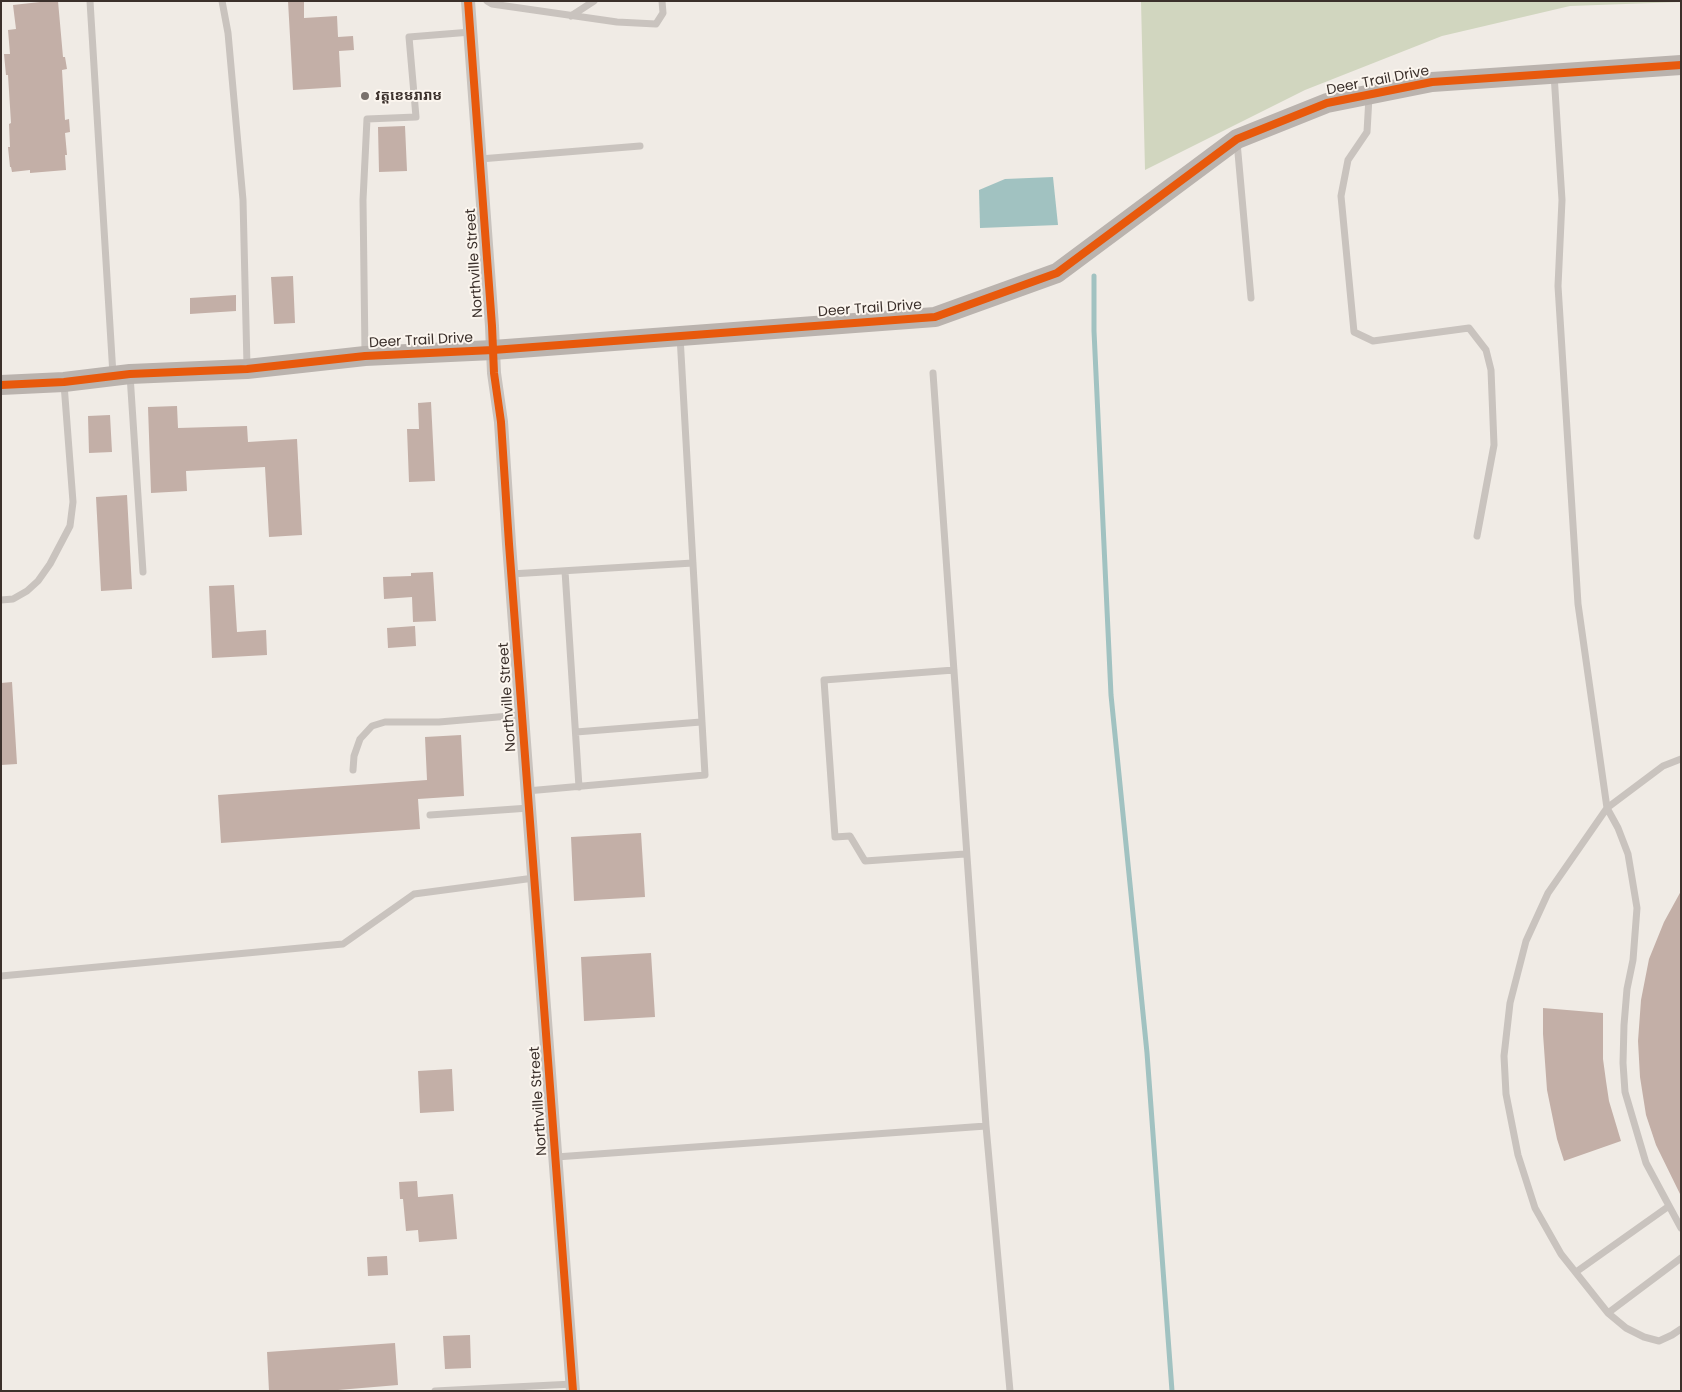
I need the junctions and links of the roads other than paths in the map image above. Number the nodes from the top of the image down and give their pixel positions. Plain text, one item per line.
1 (90, 1) edge
2 (222, 1) edge
3 (468, 1) edge
4 (487, 1) edge
5 (594, 1) edge
6 (662, 1) edge
7 (570, 16) junction
8 (471, 32) junction
9 (1681, 65) edge
10 (1554, 74) junction
11 (1369, 94) junction
12 (1237, 139) junction
13 (640, 146) dead end
14 (480, 159) junction
15 (1251, 298) dead end
16 (680, 336) junction
17 (493, 350) junction
18 (365, 356) junction
19 (247, 369) junction
20 (933, 372) dead end
21 (122, 375) junction
22 (64, 382) junction
23 (1, 385) edge
24 (1477, 536) dead end
25 (693, 563) junction
26 (564, 571) junction
27 (144, 572) dead end
28 (511, 574) junction
29 (1, 600) edge
30 (954, 670) junction
31 (522, 715) junction
32 (702, 722) junction
33 (576, 732) junction
34 (1681, 758) edge
35 (353, 770) dead end
36 (579, 787) junction
37 (528, 792) junction
38 (529, 808) junction
39 (1607, 808) junction
40 (430, 815) dead end
41 (966, 854) junction
42 (534, 878) junction
43 (1, 976) edge
44 (986, 1126) junction
45 (556, 1157) junction
46 (1669, 1206) junction
47 (1681, 1228) edge
48 (1681, 1258) edge
49 (1576, 1272) junction
50 (1608, 1313) junction
51 (1681, 1330) edge
52 (573, 1388) edge
53 (435, 1391) edge
54 (1010, 1391) edge

1 - 21 lane
2 - 19 lane
3 - 8 street, Northville Street
4 - 7 lane
5 - 7 lane
6 - 7 lane
8 - 14 street, Northville Street
8 - 18 lane
9 - 10 street, Deer Trail Drive
10 - 11 street, Deer Trail Drive
10 - 39 lane
11 - 12 street, Deer Trail Drive
11 - 24 lane
12 - 15 lane
12 - 16 street, Deer Trail Drive
13 - 14 lane
14 - 17 street, Northville Street
16 - 17 street, Deer Trail Drive
16 - 25 lane
17 - 18 street, Deer Trail Drive
17 - 28 street, Northville Street
18 - 19 street, Deer Trail Drive
19 - 21 street, Deer Trail Drive
20 - 30 lane
21 - 22 street, Deer Trail Drive
21 - 27 lane
22 - 23 street, Deer Trail Drive
22 - 29 lane
25 - 26 lane
25 - 32 lane
26 - 28 lane
26 - 33 lane
28 - 31 street, Northville Street
30 - 41 lane
30 - 41 lane
31 - 35 lane
31 - 37 street, Northville Street
32 - 33 lane
32 - 36 lane
33 - 36 lane
34 - 39 lane
36 - 37 lane
37 - 38 street, Northville Street
38 - 40 lane
38 - 42 street, Northville Street
39 - 46 lane
39 - 49 lane
41 - 44 lane
42 - 43 lane
42 - 45 street, Northville Street
44 - 45 lane
44 - 54 lane
45 - 52 street, Northville Street
46 - 47 lane
46 - 49 lane
48 - 50 lane
49 - 50 lane
50 - 51 lane
52 - 53 lane

